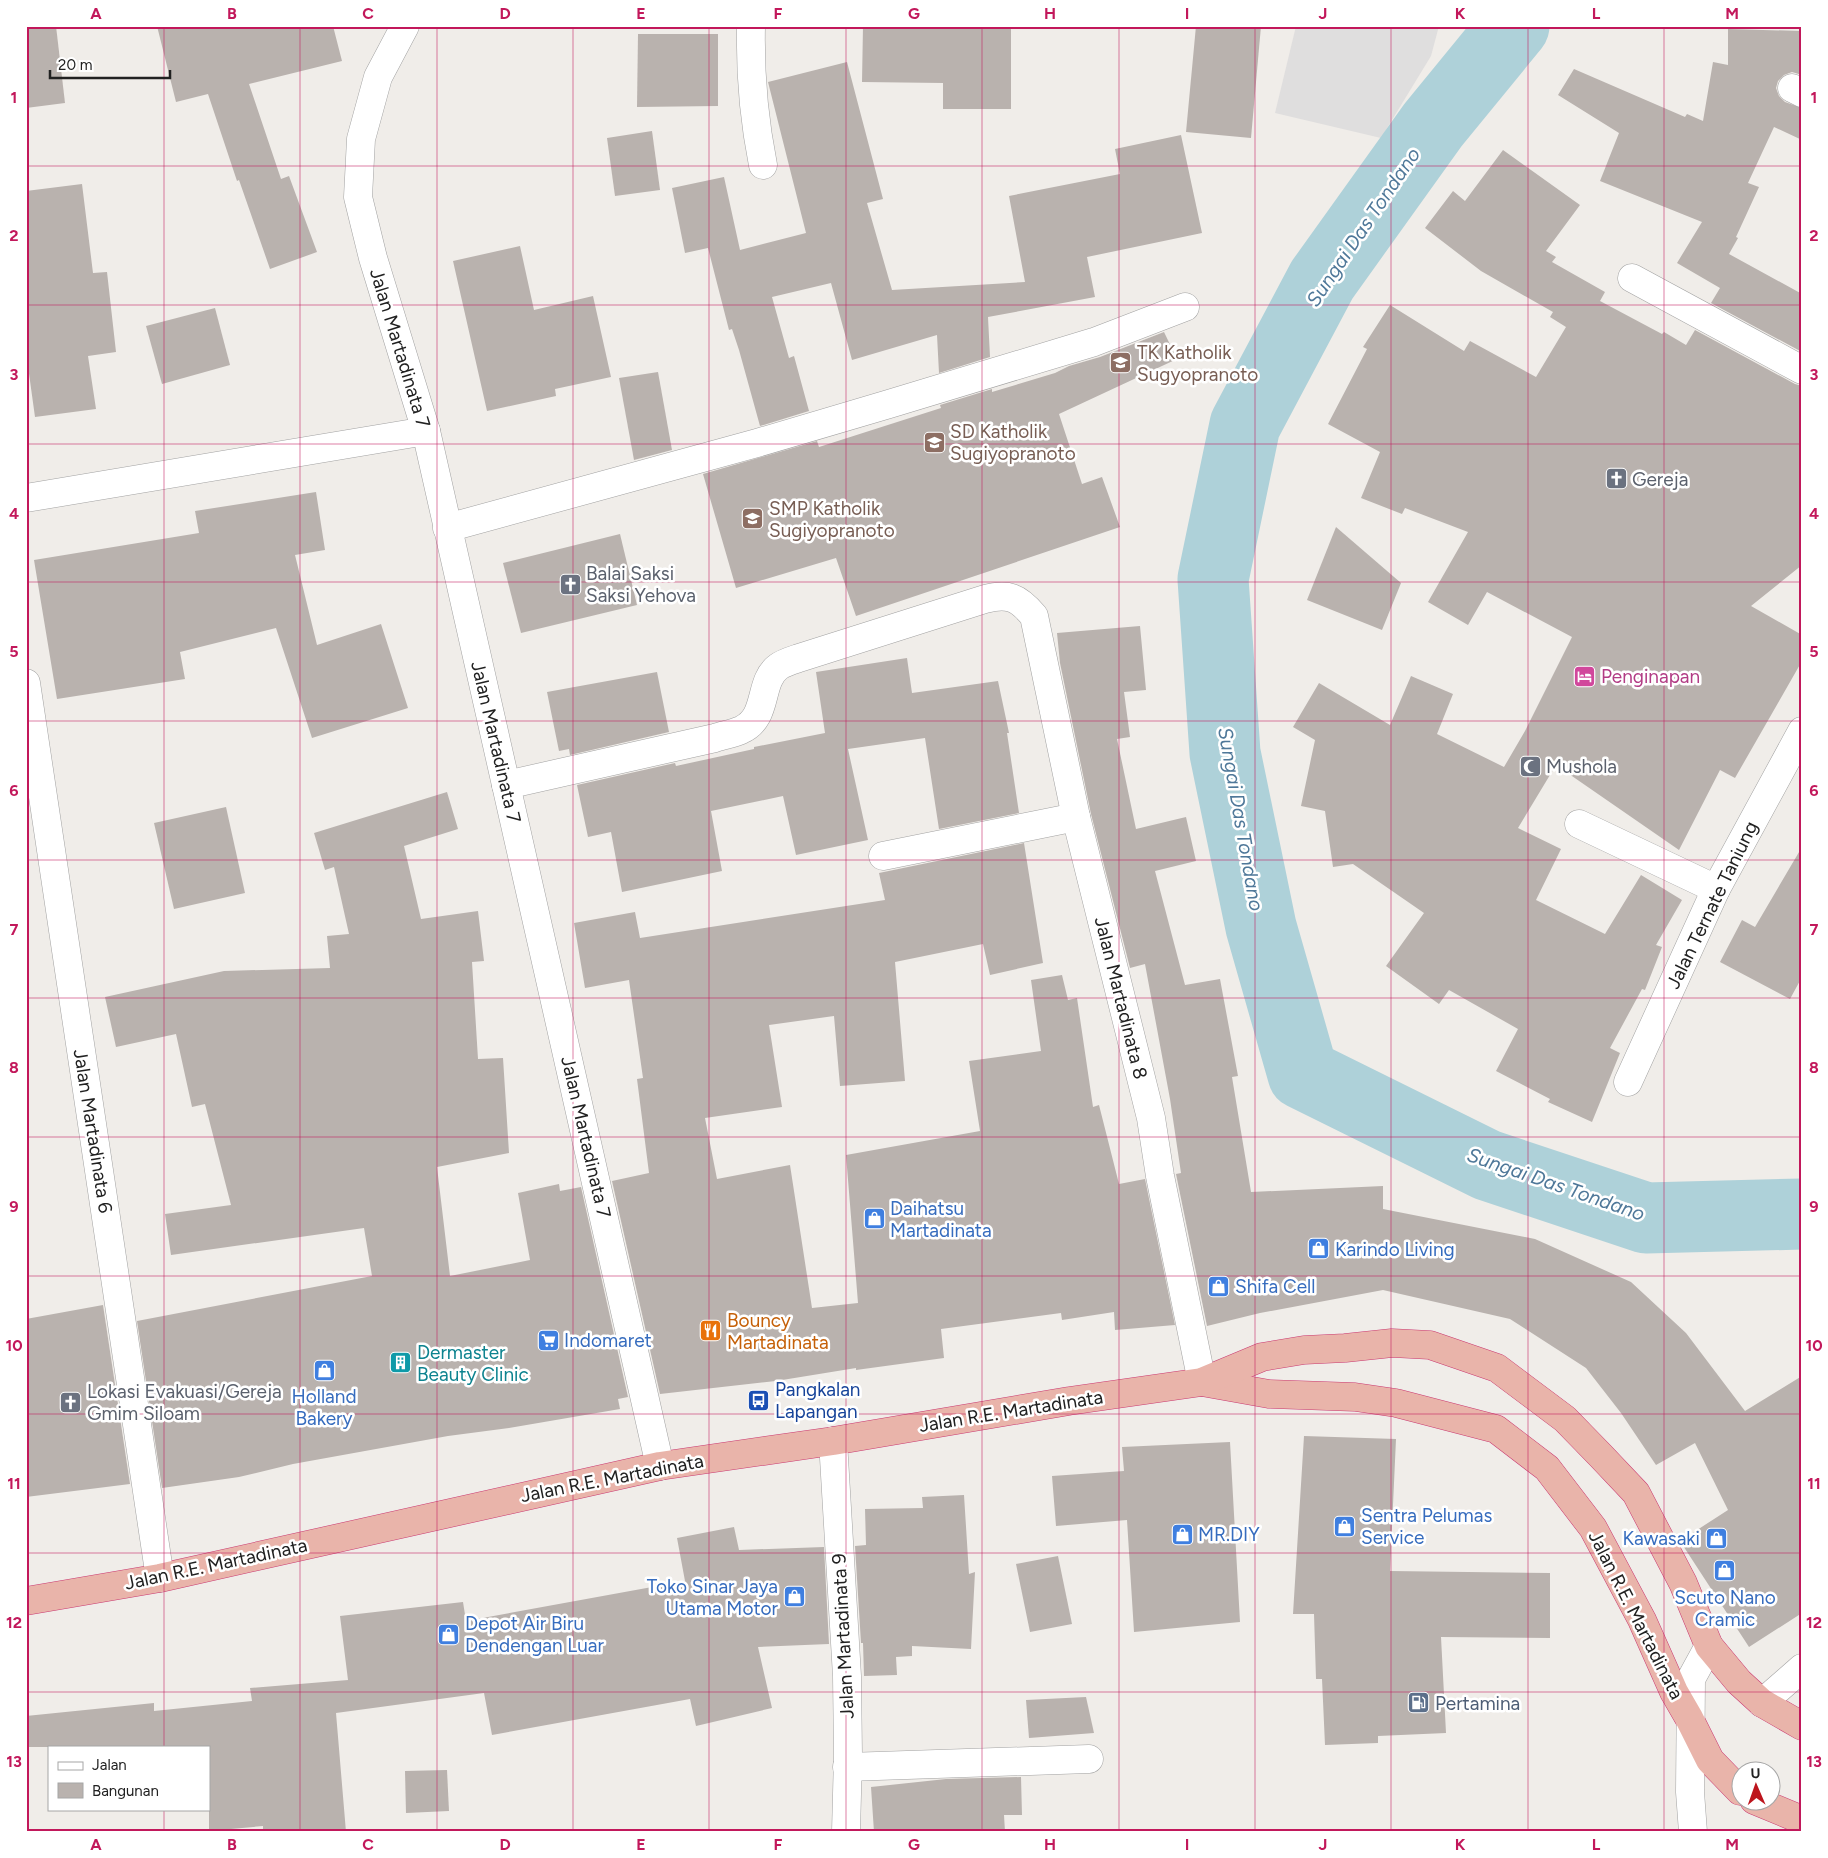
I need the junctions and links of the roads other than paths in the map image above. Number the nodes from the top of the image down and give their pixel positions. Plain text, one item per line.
1 (406, 26) edge
2 (751, 26) edge
3 (763, 165) dead end
4 (1632, 278) dead end
5 (1185, 308) dead end
6 (1802, 370) edge
7 (426, 431) junction
8 (26, 498) edge
9 (447, 528) junction
10 (26, 683) edge
11 (1802, 730) edge
12 (506, 785) junction
13 (1076, 817) junction
14 (1579, 824) dead end
15 (883, 856) dead end
16 (1716, 889) junction
17 (1628, 1082) dead end
18 (1202, 1382) junction
19 (833, 1441) junction
20 (660, 1466) junction
21 (160, 1578) junction
22 (26, 1600) edge
23 (1709, 1646) junction
24 (1802, 1668) edge
25 (1762, 1703) junction
26 (1689, 1718) junction
27 (1802, 1726) edge
28 (1089, 1759) dead end
29 (847, 1767) junction
30 (1730, 1781) edge
31 (1778, 1810) edge
32 (1802, 1820) edge
33 (846, 1832) edge
34 (1693, 1832) edge

1 - 7 street, Jalan Martadinata 7
2 - 3 street
4 - 6 street
5 - 9 street
7 - 8 street
7 - 9 street, Jalan Martadinata 7
9 - 12 street, Jalan Martadinata 7
10 - 21 street, Jalan Martadinata 6
11 - 16 street, Jalan Ternate Taniung
12 - 13 street, Jalan Martadinata 8
12 - 20 street, Jalan Martadinata 7
13 - 15 street
13 - 18 street, Jalan Martadinata 8
14 - 16 street
16 - 17 street, Jalan Ternate Taniung
18 - 19 highway, Jalan R.E. Martadinata
18 - 23 highway, Jalan R.E. Martadinata
18 - 26 highway, Jalan R.E. Martadinata
19 - 20 highway, Jalan R.E. Martadinata
19 - 29 street, Jalan Martadinata 9
20 - 21 highway, Jalan R.E. Martadinata
21 - 22 highway, Jalan R.E. Martadinata
23 - 25 highway, Jalan R.E. Martadinata
23 - 26 street
24 - 25 street
25 - 27 highway, Jalan R.E. Martadinata
26 - 30 highway, Jalan R.E. Martadinata
26 - 34 street
28 - 29 street
29 - 33 street, Jalan Martadinata 9
31 - 32 highway

